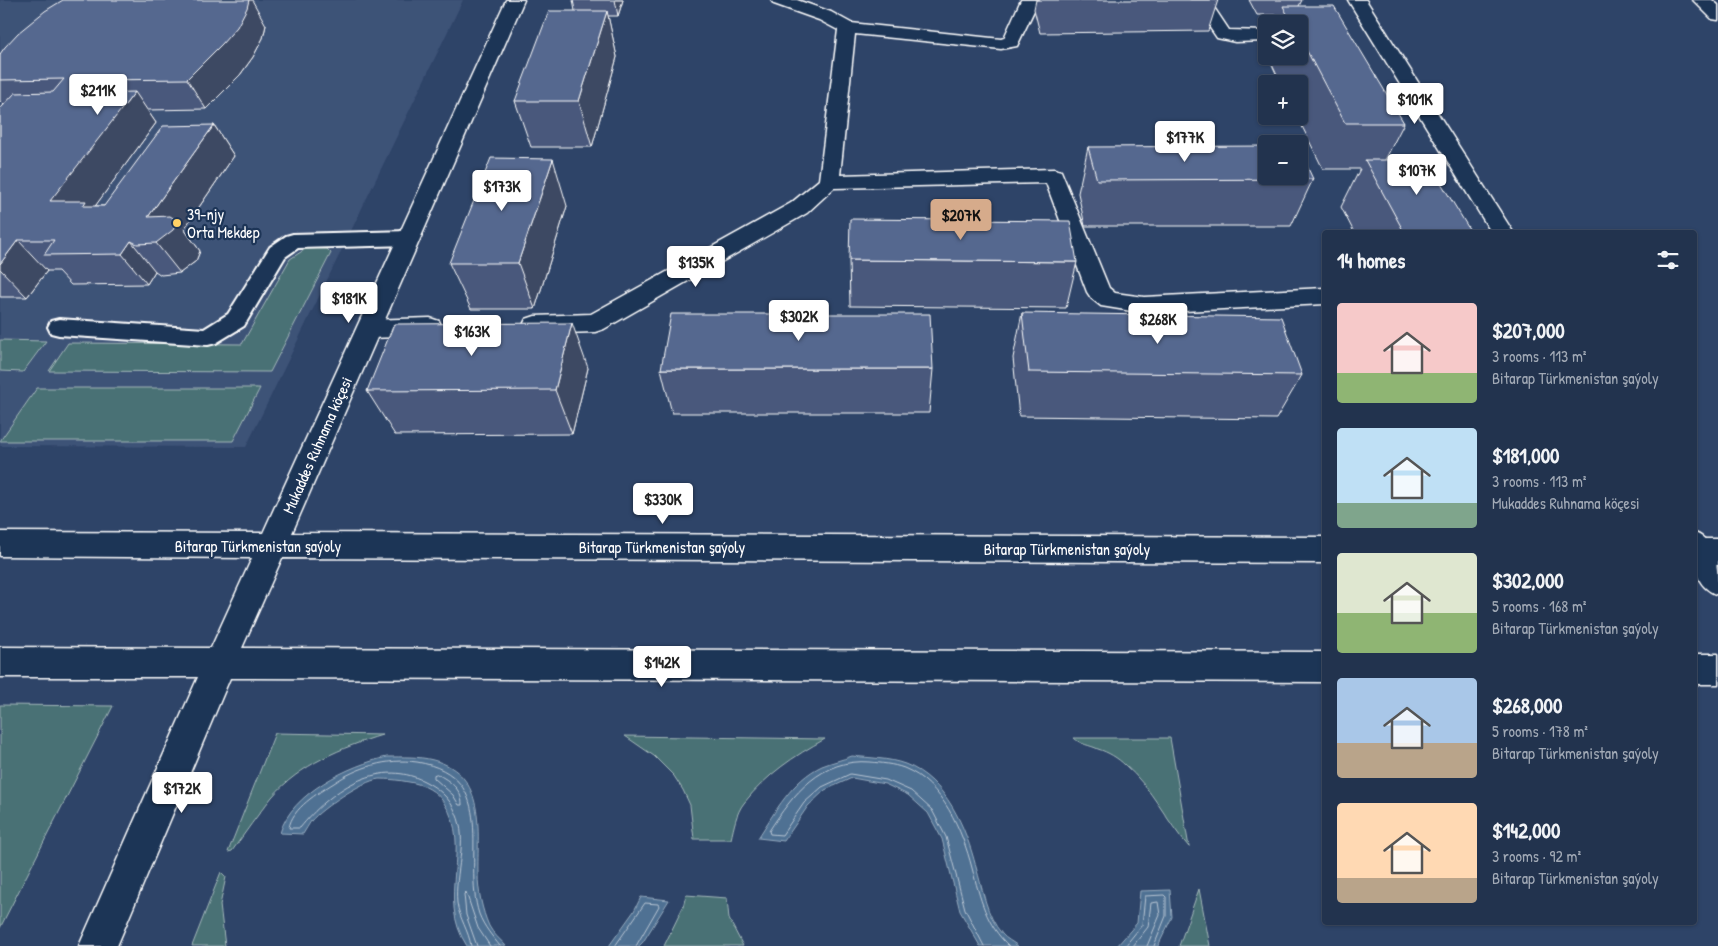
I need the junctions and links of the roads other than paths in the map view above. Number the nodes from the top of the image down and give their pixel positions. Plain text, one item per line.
1 (515, 0) edge
2 (780, 0) edge
3 (1030, 0) edge
4 (1200, 0) edge
5 (1357, 0) edge
6 (1702, 0) edge
7 (1718, 15) edge
8 (847, 28) junction
9 (1359, 34) dead end
10 (1379, 34) junction
11 (1258, 36) edge
12 (829, 182) junction
13 (1501, 230) edge
14 (409, 238) junction
15 (1322, 296) edge
16 (516, 325) edge
17 (59, 327) dead end
18 (447, 327) edge
19 (369, 329) junction
20 (0, 544) edge
21 (273, 546) junction
22 (1322, 550) edge
23 (1702, 550) edge
24 (1718, 582) edge
25 (0, 662) edge
26 (220, 663) junction
27 (1322, 667) edge
28 (1697, 669) edge
29 (1718, 669) edge
30 (98, 946) edge

1 - 14 street, Mukaddes Ruhnama köçesi
2 - 8 street
3 - 8 street
4 - 11 street
5 - 10 street
6 - 7 street
8 - 12 street
9 - 10 street
10 - 13 street
12 - 15 street
12 - 16 street
14 - 17 lane
14 - 19 street, Mukaddes Ruhnama köçesi
18 - 19 street
19 - 21 street, Mukaddes Ruhnama köçesi
20 - 21 street, Bitarap Türkmenistan şaýoly
21 - 22 street, Bitarap Türkmenistan şaýoly
21 - 26 street, Mukaddes Ruhnama köçesi
23 - 24 street
25 - 26 street
26 - 27 street
26 - 30 street, Mukaddes Ruhnama köçesi
28 - 29 street

